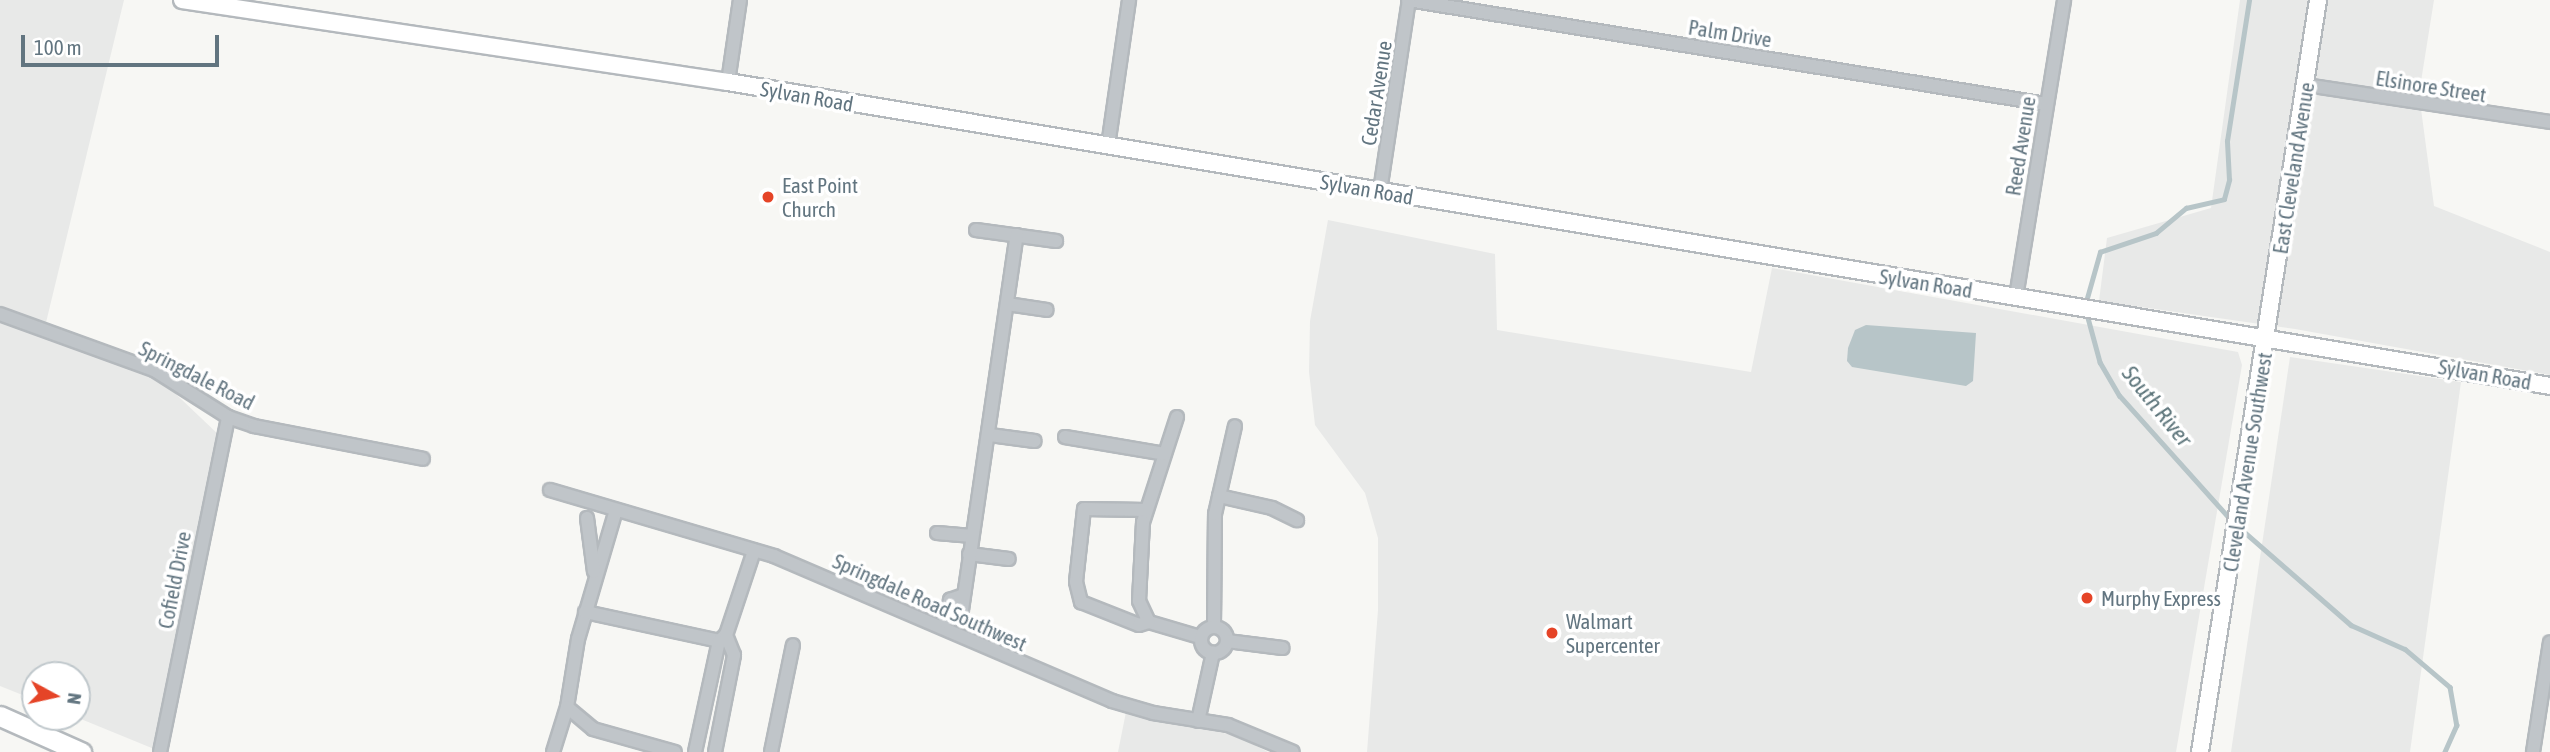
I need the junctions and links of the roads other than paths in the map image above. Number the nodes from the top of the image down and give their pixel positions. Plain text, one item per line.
1 (182, 0) edge
2 (740, 0) edge
3 (1129, 0) edge
4 (1409, 0) edge
5 (2064, 0) edge
6 (2318, 0) edge
7 (727, 82) junction
8 (2306, 85) junction
9 (2046, 104) junction
10 (2550, 122) edge
11 (1108, 146) junction
12 (1380, 191) junction
13 (976, 230) dead end
14 (1017, 235) junction
15 (1056, 241) dead end
16 (2016, 298) junction
17 (1007, 304) junction
18 (1047, 310) dead end
19 (0, 314) edge
20 (2266, 337) junction
21 (2550, 386) edge
22 (228, 416) junction
23 (1177, 418) dead end
24 (1235, 426) dead end
25 (990, 435) junction
26 (1065, 437) dead end
27 (1035, 441) dead end
28 (1164, 454) junction
29 (423, 459) dead end
30 (550, 490) dead end
31 (1219, 496) junction
32 (616, 510) junction
33 (1146, 510) junction
34 (587, 518) dead end
35 (1297, 520) dead end
36 (937, 533) dead end
37 (972, 536) junction
38 (754, 551) junction
39 (969, 554) junction
40 (1009, 559) dead end
41 (594, 576) junction
42 (585, 611) junction
43 (1149, 622) junction
44 (944, 624) junction
45 (1214, 626) junction
46 (1200, 637) junction
47 (722, 638) junction
48 (1227, 641) junction
49 (2550, 642) edge
50 (793, 645) dead end
51 (1283, 648) dead end
52 (1213, 653) junction
53 (567, 707) junction
54 (0, 716) edge
55 (1198, 721) junction
56 (621, 737) junction
57 (657, 750) edge
58 (81, 752) edge
59 (160, 752) edge
60 (553, 752) edge
61 (618, 752) edge
62 (675, 752) edge
63 (695, 752) edge
64 (715, 752) edge
65 (771, 752) edge
66 (1293, 752) edge
67 (2200, 752) edge
68 (2533, 752) edge

1 - 7 main road, Sylvan Road
2 - 7 street
3 - 11 street
4 - 9 street, Palm Drive
4 - 12 street, Cedar Avenue
5 - 9 street, Reed Avenue
6 - 8 main road, East Cleveland Avenue
7 - 11 main road, Sylvan Road
8 - 10 street, Elsinore Street
8 - 20 main road, East Cleveland Avenue
9 - 16 street, Reed Avenue
11 - 12 main road, Sylvan Road
12 - 16 main road, Sylvan Road
13 - 14 street
14 - 15 street
14 - 17 street
16 - 20 main road, Sylvan Road
17 - 18 street
17 - 25 street
19 - 22 street, Springdale Road
20 - 21 main road, Sylvan Road
20 - 67 main road, Cleveland Avenue Southwest
22 - 29 street, Springdale Road
22 - 59 street, Cofield Drive
23 - 28 street
24 - 31 street
25 - 27 street
25 - 37 street
26 - 28 street
28 - 33 street
30 - 32 street, Springdale Road Southwest
31 - 35 street
31 - 45 street
32 - 38 street, Springdale Road Southwest
32 - 41 street
33 - 43 street
33 - 43 street
34 - 41 street
36 - 37 street
37 - 39 street
38 - 44 street, Springdale Road Southwest
38 - 47 street
39 - 40 street
39 - 44 street
41 - 42 street
42 - 47 street
42 - 53 street
43 - 46 street
44 - 55 street, Springdale Road Southwest
45 - 46 street
45 - 48 street
46 - 52 street
47 - 63 street
47 - 64 street
48 - 51 street
48 - 52 street
49 - 68 street
50 - 65 street
52 - 55 street
53 - 56 street
53 - 60 street
54 - 58 highway
55 - 66 street, Springdale Road Southwest
56 - 57 street
56 - 61 street
57 - 62 street

